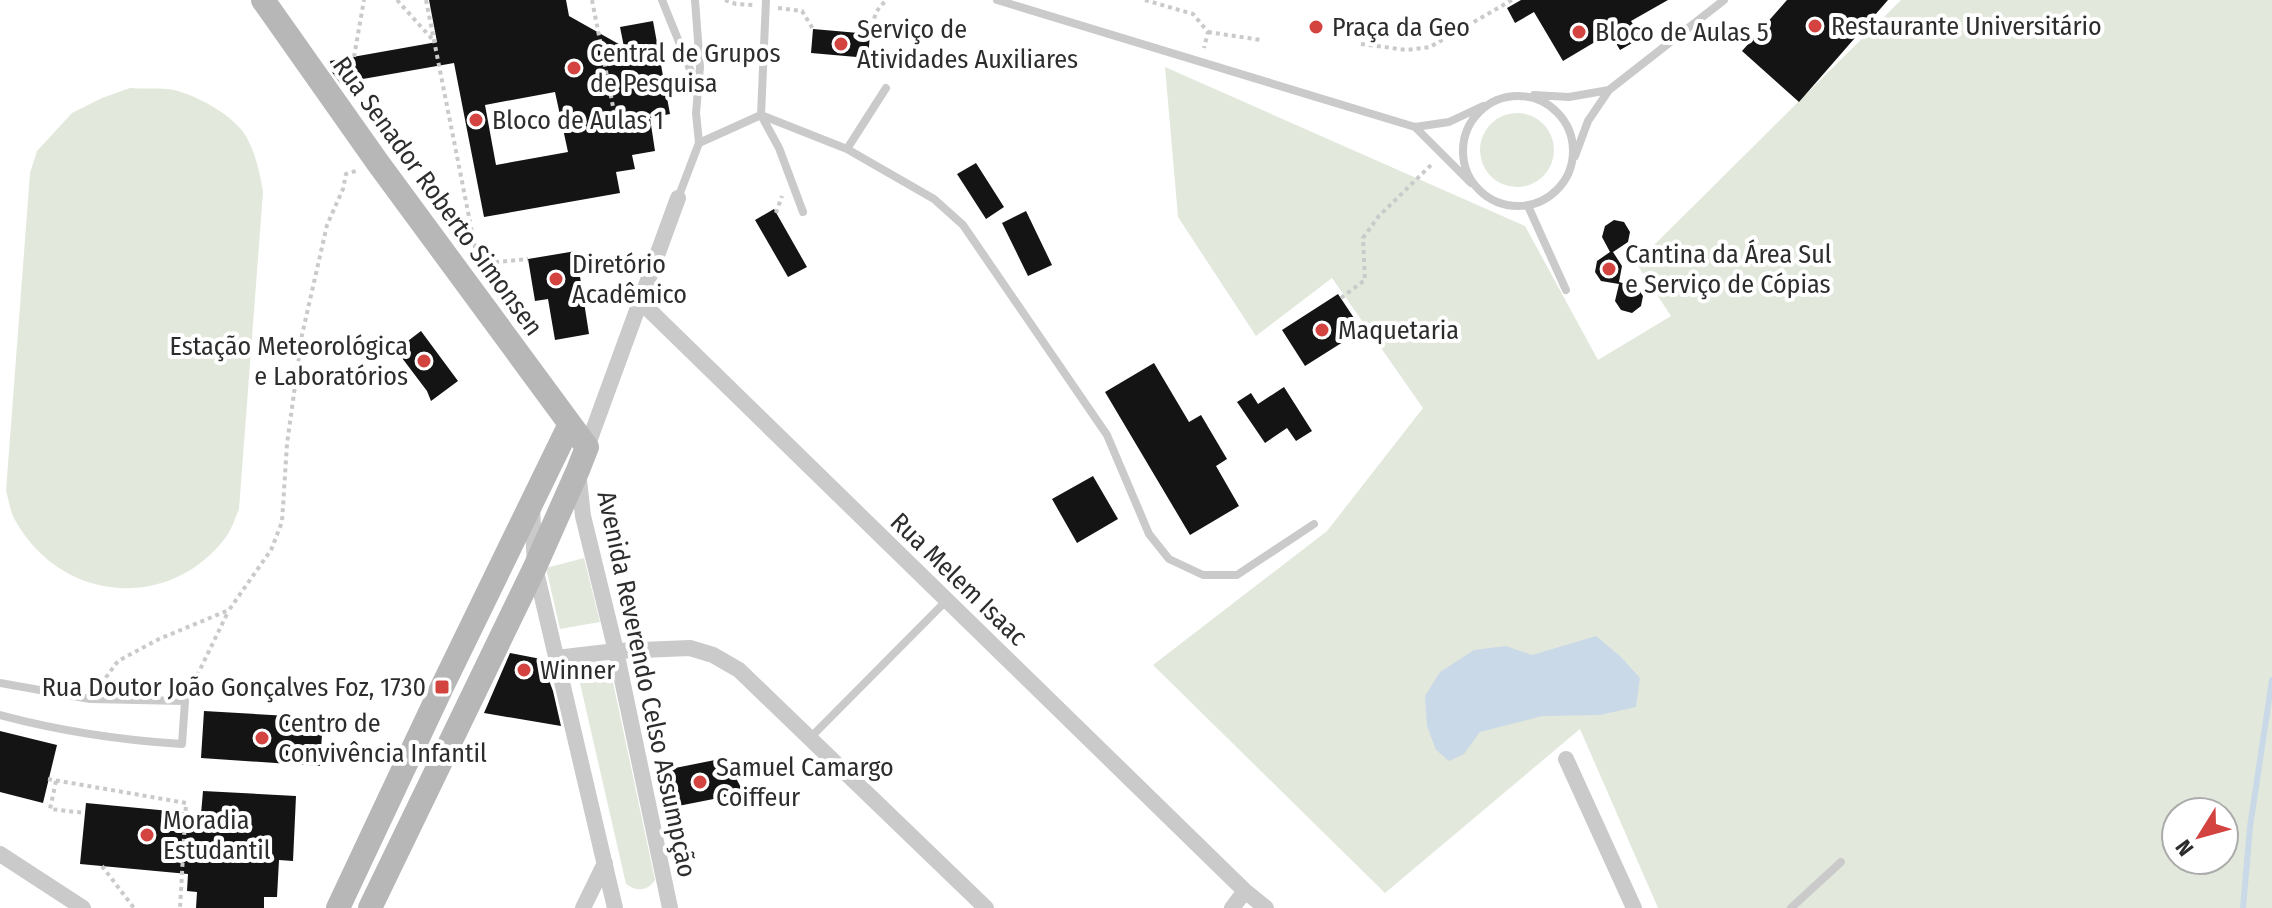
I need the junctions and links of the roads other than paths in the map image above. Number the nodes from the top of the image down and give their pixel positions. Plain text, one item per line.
1 (263, 0) edge
2 (662, 0) edge
3 (695, 0) edge
4 (766, 0) edge
5 (997, 0) edge
6 (1724, 0) edge
7 (886, 88) dead end
8 (698, 89) junction
9 (1609, 90) junction
10 (1525, 95) junction
11 (1483, 106) junction
12 (761, 115) junction
13 (1415, 127) junction
14 (699, 143) junction
15 (847, 149) junction
16 (1574, 157) junction
17 (1474, 186) junction
18 (678, 198) joint
19 (1528, 206) junction
20 (803, 212) dead end
21 (1566, 290) dead end
22 (640, 301) junction
23 (600, 409) junction
24 (570, 424) junction
25 (587, 447) junction
26 (578, 470) junction
27 (532, 500) junction
28 (1314, 524) dead end
29 (535, 567) junction
30 (947, 600) junction
31 (616, 651) junction
32 (556, 658) junction
33 (0, 683) edge
34 (0, 715) edge
35 (810, 738) junction
36 (1566, 759) dead end
37 (0, 854) edge
38 (1841, 862) dead end
39 (605, 863) junction
40 (1245, 891) junction
41 (83, 908) edge
42 (338, 908) edge
43 (370, 908) edge
44 (583, 908) edge
45 (615, 908) edge
46 (670, 908) edge
47 (986, 908) edge
48 (1232, 908) edge
49 (1266, 908) edge
50 (1634, 908) edge
51 (1791, 908) edge

1 - 24 street, Rua Senador Roberto Simonsen
2 - 8 lane
3 - 8 lane
4 - 12 lane
5 - 13 lane
6 - 9 lane
7 - 15 lane
8 - 14 lane
9 - 10 lane
9 - 16 lane
10 - 11 lane
10 - 16 lane
11 - 13 lane
11 - 17 lane
12 - 14 lane
12 - 15 lane
12 - 20 lane
13 - 17 lane
14 - 18 lane
15 - 28 lane
16 - 19 lane
17 - 19 lane
18 - 22 street
19 - 21 lane
22 - 23 street
22 - 30 street, Rua Melem Isaac
23 - 24 street
23 - 25 street
24 - 25 street, Rua Senador Roberto Simonsen
24 - 27 street
25 - 26 street
26 - 29 street
26 - 31 street, Avenida Reverendo Celso Assumpção
27 - 29 street
27 - 42 street
29 - 32 street
29 - 43 street
30 - 35 lane
30 - 40 street, Rua Melem Isaac
31 - 32 street
31 - 35 street
31 - 46 street, Avenida Reverendo Celso Assumpção
32 - 39 street
33 - 34 lane
35 - 47 street
36 - 50 street
37 - 41 street
38 - 51 lane
39 - 44 street
39 - 45 street
40 - 48 street
40 - 49 street, Rua Melem Isaac

